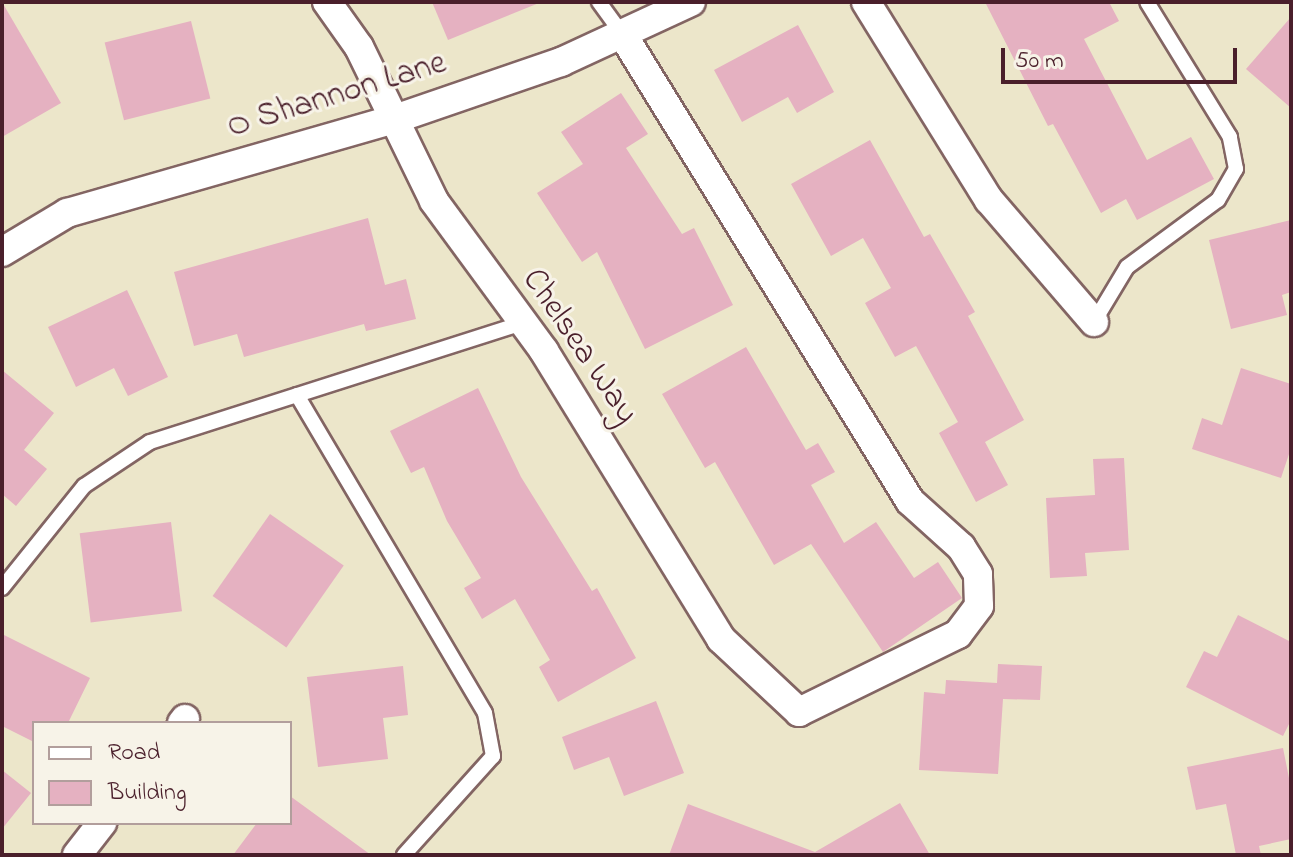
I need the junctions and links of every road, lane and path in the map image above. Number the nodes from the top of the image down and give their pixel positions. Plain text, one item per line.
1 (327, 2) edge
2 (599, 2) edge
3 (691, 2) edge
4 (866, 2) edge
5 (1147, 2) edge
6 (623, 35) junction
7 (395, 119) junction
8 (2, 252) edge
9 (1094, 322) joint
10 (524, 323) junction
11 (297, 395) junction
12 (2, 588) edge
13 (100, 825) edge
14 (77, 855) edge
15 (404, 855) edge

1 - 7 street, Chelsea Way
2 - 6 lane
3 - 6 street, O Shannon Lane
4 - 9 street
5 - 9 lane
6 - 7 street, O Shannon Lane
6 - 10 street, Chelsea Way
7 - 8 street, O Shannon Lane
7 - 10 street, Chelsea Way
10 - 11 lane
11 - 12 lane
11 - 15 lane
13 - 14 street

